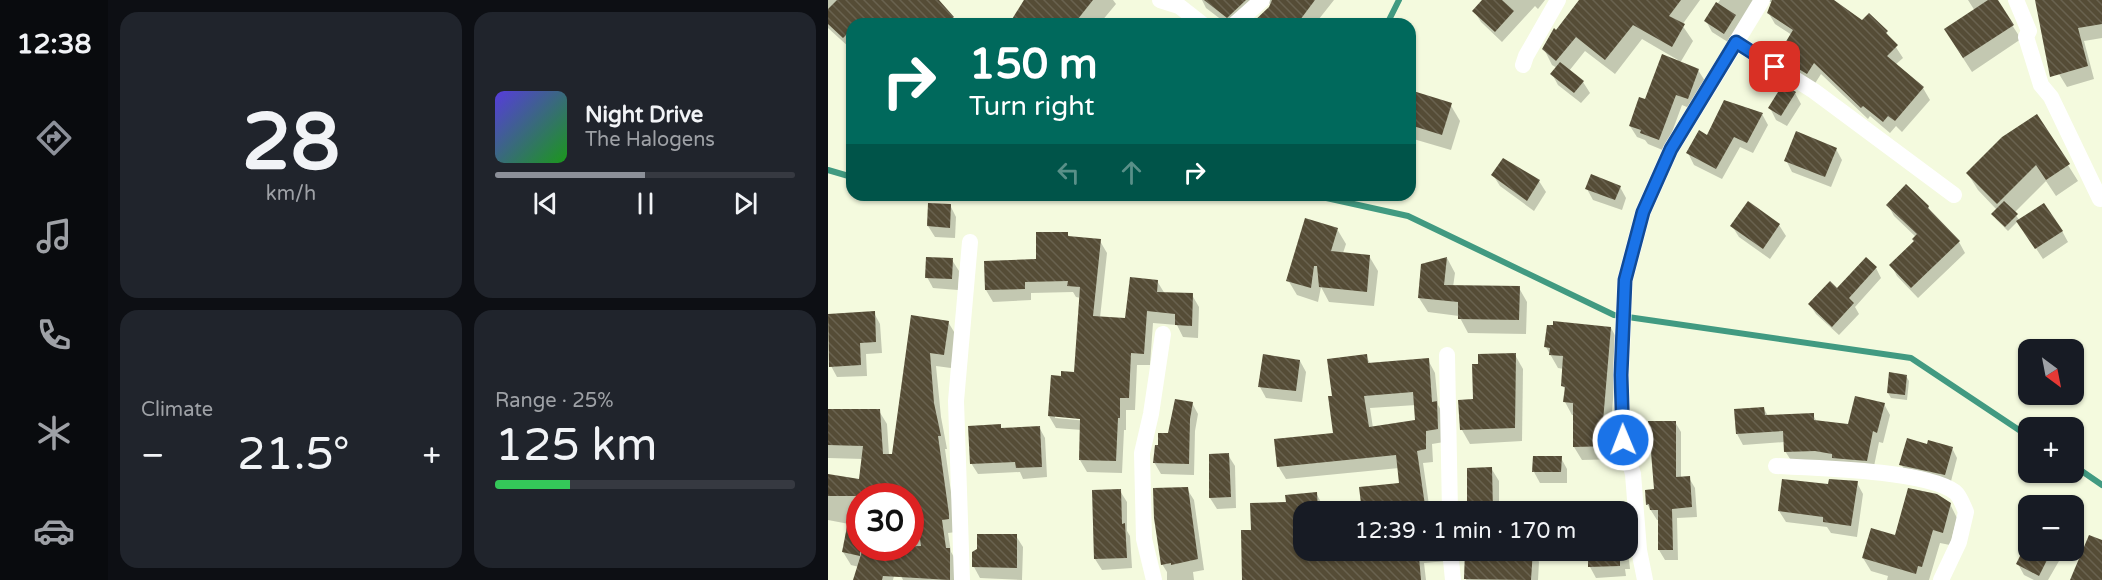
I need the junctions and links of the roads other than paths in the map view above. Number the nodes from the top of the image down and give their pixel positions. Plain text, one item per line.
1 (1160, 0) edge
2 (1262, 0) edge
3 (1558, 0) edge
4 (1762, 0) edge
5 (2016, 0) edge
6 (1194, 18) edge
7 (1242, 18) edge
8 (1736, 42) junction
9 (1523, 65) dead end
10 (1954, 195) dead end
11 (2100, 199) dead end
12 (970, 242) dead end
13 (1163, 334) dead end
14 (1447, 355) dead end
15 (1776, 466) dead end
16 (1450, 501) edge
17 (1451, 561) edge
18 (962, 580) edge
19 (1154, 580) edge
20 (1453, 580) edge
21 (1646, 580) edge
22 (1941, 580) edge

1 - 6 street
2 - 7 street
3 - 9 street
4 - 8 street
5 - 11 street
8 - 10 street
8 - 21 street
12 - 18 street
13 - 19 street
14 - 16 street
15 - 22 street
17 - 20 street

